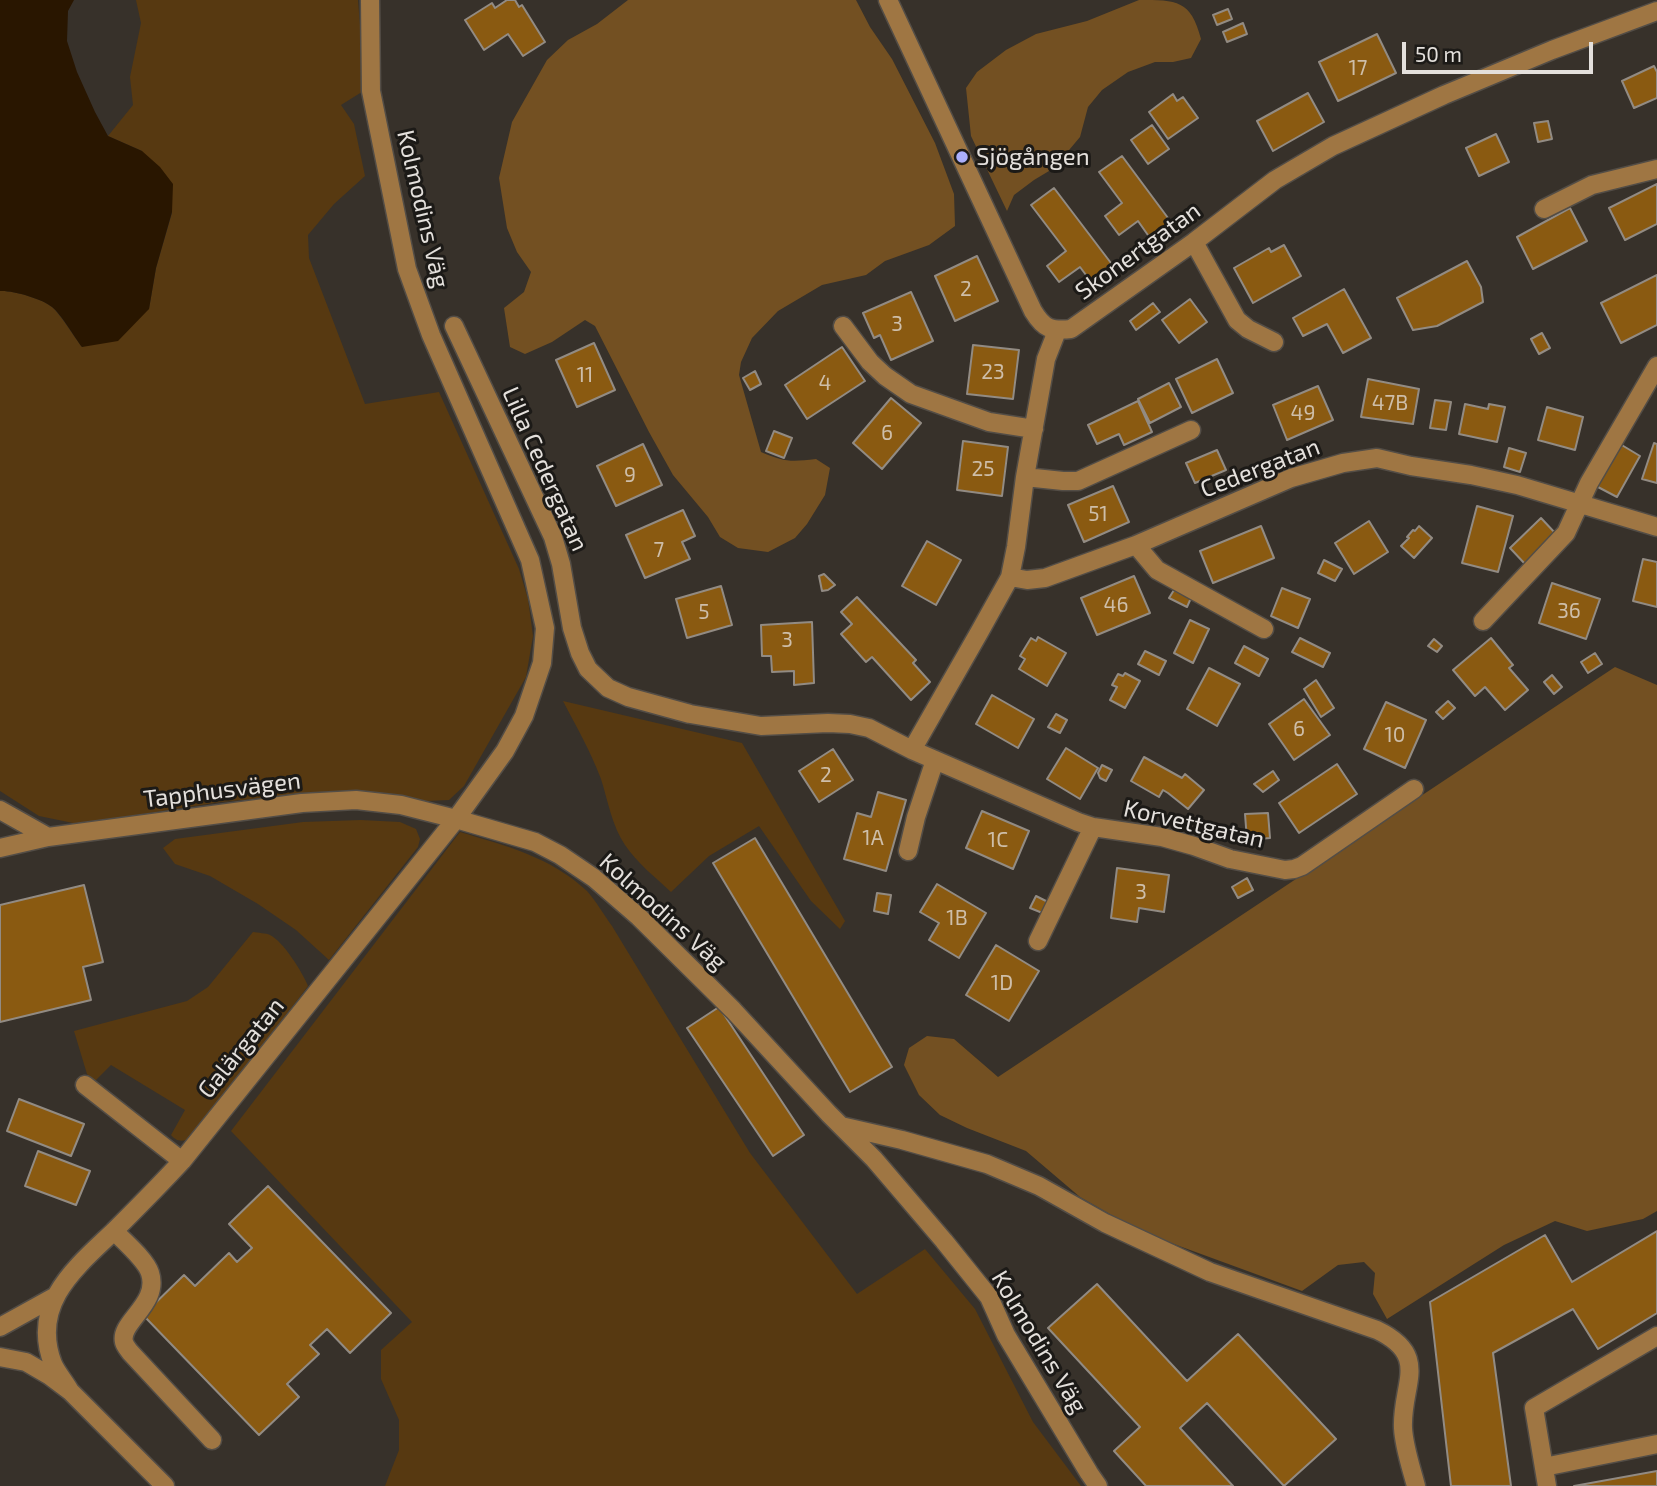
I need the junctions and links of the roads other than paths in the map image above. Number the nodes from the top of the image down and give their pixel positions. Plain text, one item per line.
1 (370, 0) edge
2 (888, 0) edge
3 (1655, 16) edge
4 (1657, 169) edge
5 (1544, 209) dead end
6 (1194, 243) junction
7 (454, 326) dead end
8 (843, 326) dead end
9 (1057, 331) junction
10 (1274, 342) dead end
11 (1657, 366) edge
12 (1034, 429) junction
13 (1191, 430) dead end
14 (1025, 477) junction
15 (1581, 503) junction
16 (1657, 527) edge
17 (1136, 545) junction
18 (1010, 577) junction
19 (1483, 621) dead end
20 (1264, 629) dead end
21 (912, 750) junction
22 (935, 760) junction
23 (1414, 789) dead end
24 (0, 810) edge
25 (456, 819) junction
26 (1093, 827) junction
27 (48, 837) junction
28 (0, 848) edge
29 (908, 851) dead end
30 (1038, 941) dead end
31 (85, 1085) dead end
32 (841, 1126) junction
33 (183, 1161) junction
34 (114, 1231) junction
35 (54, 1297) junction
36 (0, 1327) edge
37 (1657, 1336) edge
38 (0, 1357) edge
39 (70, 1391) junction
40 (212, 1440) dead end
41 (1657, 1444) edge
42 (1544, 1467) junction
43 (164, 1486) edge
44 (1098, 1486) edge
45 (1416, 1486) edge
46 (1547, 1486) edge

1 - 25 street, Kolmodins Väg
2 - 9 street
3 - 6 street, Skonertgatan
4 - 5 street
6 - 9 street, Skonertgatan
6 - 10 street
7 - 21 street, Lilla Cedergatan
8 - 12 street
9 - 12 street
11 - 15 street
12 - 14 street
13 - 14 street
14 - 18 street
15 - 16 street, Cedergatan
15 - 17 street, Cedergatan
15 - 19 street
17 - 18 street, Cedergatan
17 - 20 street
18 - 21 street
21 - 22 street, Korvettgatan
22 - 26 street, Korvettgatan
22 - 29 street
23 - 26 street, Korvettgatan
24 - 27 street
25 - 27 street, Tapphusvägen
25 - 32 street, Kolmodins Väg
25 - 33 street, Galärgatan
26 - 30 street
27 - 28 street, Tapphusvägen
31 - 33 street
32 - 44 street, Kolmodins Väg
32 - 45 street
33 - 34 street, Galärgatan
34 - 35 street, Galärgatan
34 - 40 street
35 - 36 street, Galärgatan
35 - 39 street, Galärgatan
37 - 42 street
38 - 39 street
39 - 43 street
41 - 42 street
42 - 46 street

